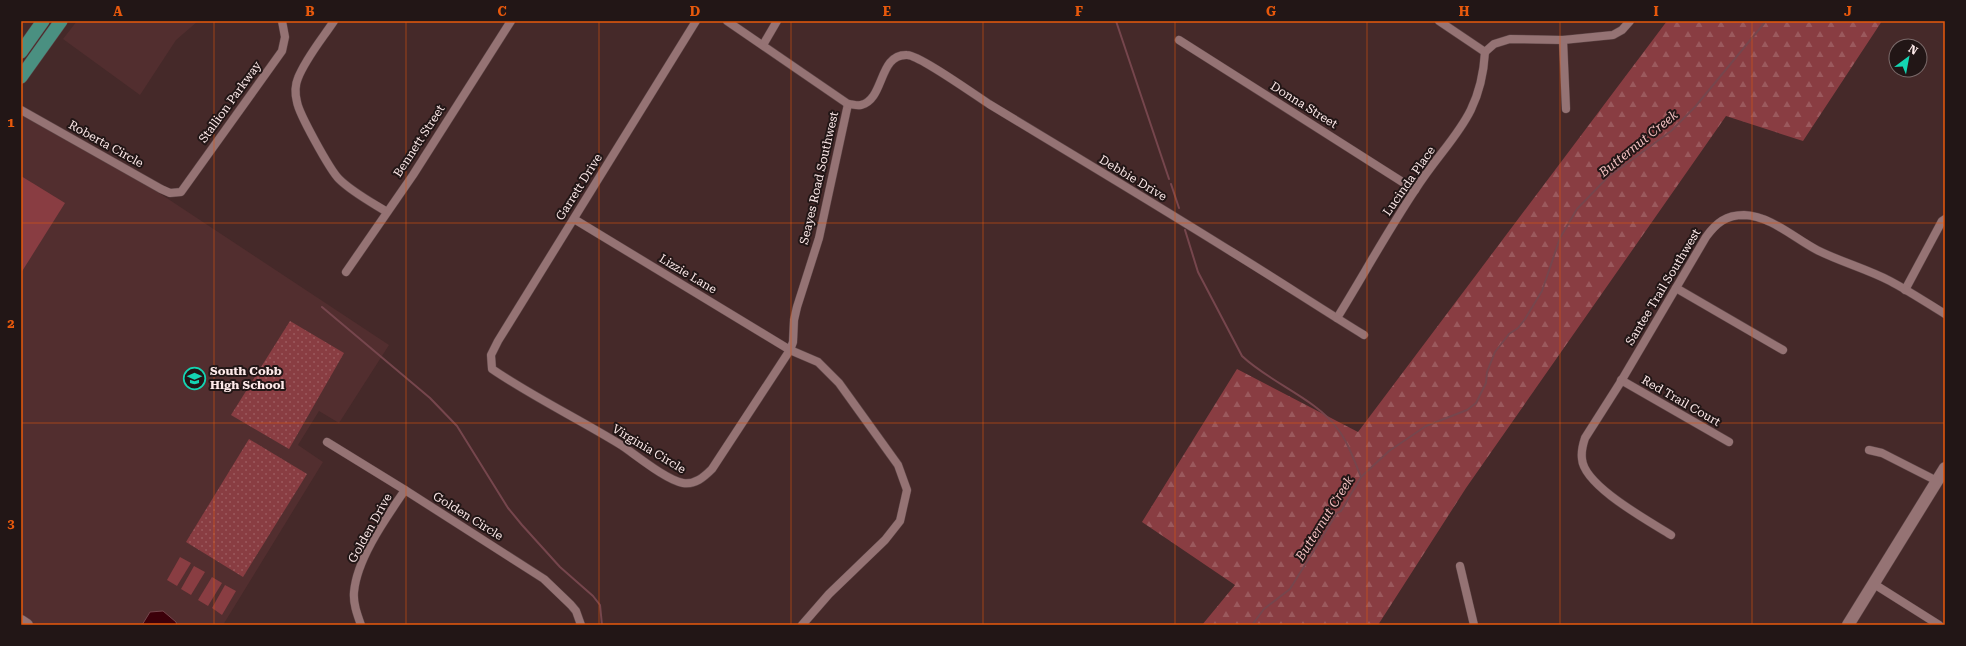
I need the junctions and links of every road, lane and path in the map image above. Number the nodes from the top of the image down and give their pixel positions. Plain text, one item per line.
1 (43, 21) edge
2 (61, 21) edge
3 (282, 21) edge
4 (334, 21) edge
5 (511, 21) edge
6 (696, 21) edge
7 (727, 21) edge
8 (777, 21) edge
9 (1439, 21) edge
10 (1630, 21) edge
11 (1179, 40) dead end
12 (1563, 40) junction
13 (763, 45) junction
14 (21, 52) edge
15 (1485, 52) junction
16 (21, 77) edge
17 (848, 104) junction
18 (1566, 109) dead end
19 (21, 110) edge
20 (1415, 190) junction
21 (180, 192) joint
22 (387, 212) junction
23 (574, 219) junction
24 (1945, 219) edge
25 (346, 272) dead end
26 (1676, 288) junction
27 (1905, 290) junction
28 (1945, 314) edge
29 (1338, 318) junction
30 (1364, 335) dead end
31 (790, 350) junction
32 (1783, 350) dead end
33 (492, 369) joint
34 (1621, 380) junction
35 (327, 442) dead end
36 (1729, 442) dead end
37 (1869, 450) dead end
38 (1945, 468) edge
39 (1937, 481) junction
40 (405, 490) junction
41 (1671, 535) dead end
42 (1460, 566) dead end
43 (1874, 584) junction
44 (21, 621) edge
45 (27, 625) edge
46 (361, 625) edge
47 (581, 625) edge
48 (802, 625) edge
49 (1474, 625) edge
50 (1848, 625) edge
51 (1939, 625) edge

1 - 14 main road
2 - 16 main road
3 - 21 street, Stallion Parkway
4 - 22 street
5 - 22 street, Bennett Street
6 - 23 street, Garrett Drive
7 - 13 street, Seayes Road Southwest
8 - 13 street
9 - 15 street
10 - 12 street
11 - 20 street, Donna Street
12 - 15 street
12 - 18 street
13 - 17 street, Seayes Road Southwest
15 - 20 street, Lucinda Place
17 - 29 street, Debbie Drive
17 - 31 street, Seayes Road Southwest
19 - 21 street, Roberta Circle
20 - 29 street, Lucinda Place
22 - 25 street, Bennett Street
23 - 31 street, Lizzie Lane
23 - 33 street, Garrett Drive
24 - 27 street
26 - 27 street, Santee Trail Southwest
26 - 32 street
26 - 34 street, Santee Trail Southwest
27 - 28 street, Santee Trail Southwest
29 - 30 street, Debbie Drive
31 - 33 street, Virginia Circle
31 - 48 street
34 - 36 street, Red Trail Court
34 - 41 street, Santee Trail Southwest
35 - 40 street, Golden Circle
37 - 39 street
38 - 39 street
39 - 43 street
40 - 46 street, Golden Drive
40 - 47 street, Golden Circle
42 - 49 street
43 - 50 street
43 - 51 street
44 - 45 street

